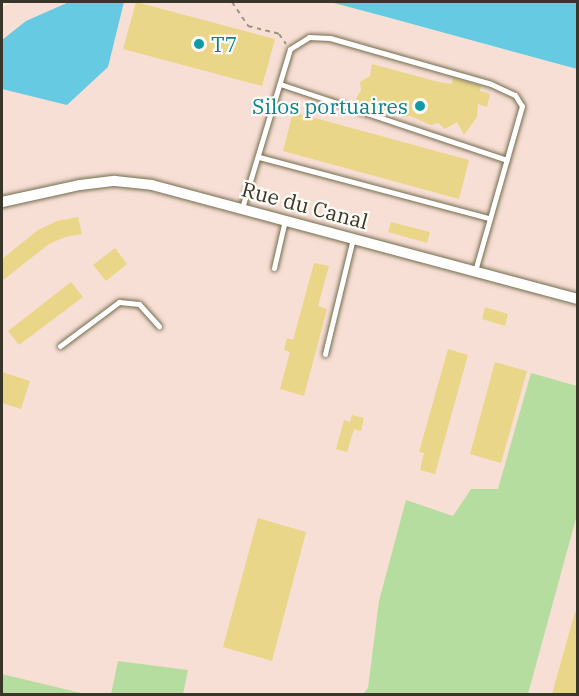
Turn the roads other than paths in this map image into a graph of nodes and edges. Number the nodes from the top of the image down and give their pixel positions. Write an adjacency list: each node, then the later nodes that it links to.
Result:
1 (280, 84): 2 (lane); 3 (lane); 3 (lane)
2 (259, 157): 6 (lane); 8 (lane)
3 (507, 160): 8 (lane)
4 (19, 201): 5 (street, Rue du Canal); 6 (street, Rue du Canal); 7 (street, Rue du Canal)
5 (2, 202)
6 (243, 208): 9 (street, Rue du Canal)
7 (2, 212)
8 (489, 218): 12 (lane)
9 (285, 220): 10 (street, Rue du Canal); 11 (lane)
10 (353, 238): 12 (street, Rue du Canal); 16 (lane)
11 (274, 268)
12 (475, 271): 13 (street, Rue du Canal)
13 (578, 299)
14 (159, 326): 15 (lane)
15 (60, 346)
16 (325, 354)

